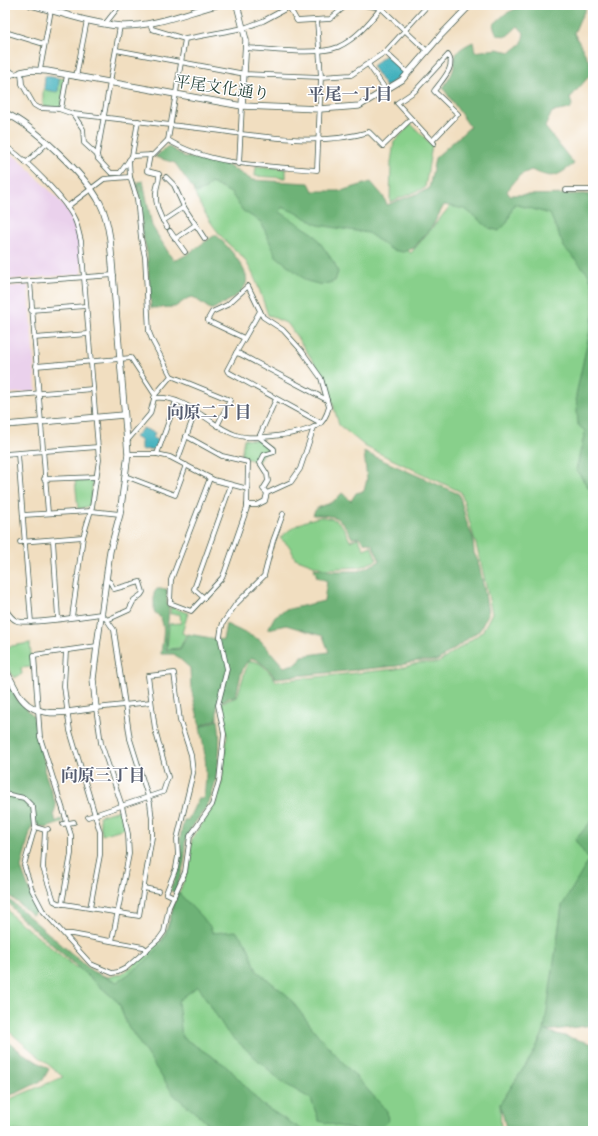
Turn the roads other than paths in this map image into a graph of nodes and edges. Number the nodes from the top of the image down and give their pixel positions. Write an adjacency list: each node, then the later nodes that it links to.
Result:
1 (32, 5): 10 (street)
2 (120, 5): 16 (street)
3 (216, 5): 15 (street)
4 (238, 5): 18 (street)
5 (347, 5): 14 (street)
6 (364, 5): 11 (street)
7 (428, 5): 19 (street)
8 (288, 6): 14 (street); 18 (street)
9 (467, 6): 25 (street, 平尾文化通り)
10 (44, 7): 12 (street)
11 (381, 7): 19 (street); 26 (street)
12 (51, 10): 13 (street); 22 (street)
13 (87, 20): 16 (street); 37 (street)
14 (317, 20): 26 (street)
15 (150, 23): 17 (street); 21 (street)
16 (106, 24): 17 (street)
17 (120, 26): 24 (street)
18 (244, 28): 21 (street); 23 (street)
19 (405, 30): 25 (street); 27 (street)
20 (5, 32): 22 (street)
21 (184, 39): 28 (street)
22 (44, 44): 31 (street)
23 (246, 48): 26 (street); 34 (street)
24 (116, 50): 28 (street); 39 (street)
25 (427, 51): 33 (street, 平尾文化通り)
26 (319, 52): 38 (street)
27 (385, 52): 29 (street); 33 (street)
28 (181, 63): 34 (street); 41 (street)
29 (368, 64): 38 (street); 40 (street)
30 (5, 68): 32 (street)
31 (40, 70): 32 (street, 平尾文化通り); 35 (street, 平尾文化通り)
32 (18, 73): 36 (street, 平尾文化通り); 43 (street)
33 (408, 73): 40 (street, 平尾文化通り)
34 (245, 74): 38 (street); 42 (street)
35 (67, 75): 37 (street, 平尾文化通り); 43 (street)
36 (5, 77)
37 (76, 77): 39 (street, 平尾文化通り)
38 (322, 77): 44 (street)
39 (111, 83): 41 (street, 平尾文化通り); 47 (street)
40 (386, 90): 44 (street, 平尾文化通り)
41 (176, 94): 42 (street, 平尾文化通り); 50 (street)
42 (242, 106): 44 (street, 平尾文化通り); 51 (street)
43 (61, 109): 46 (street)
44 (320, 109): 52 (street)
45 (5, 113): 54 (street)
46 (73, 114): 47 (street); 56 (street)
47 (104, 117): 49 (street); 56 (street)
48 (411, 120): 48 (street); 52 (street)
49 (138, 121): 50 (street); 58 (street)
50 (171, 125): 51 (street); 53 (street)
51 (241, 134): 52 (street); 61 (street)
52 (319, 139): 61 (street)
53 (168, 140): 57 (street); 61 (street)
54 (47, 143): 60 (street); 64 (street)
55 (5, 146): 60 (street)
56 (98, 155): 59 (street)
57 (150, 155): 58 (street); 69 (street)
58 (132, 156): 59 (street)
59 (129, 160): 62 (street)
60 (26, 163): 67 (street)
61 (239, 164)
62 (130, 177): 64 (street); 88 (street)
63 (166, 177): 68 (street)
64 (90, 188): 67 (street); 74 (street)
65 (566, 190): 66 (street)
66 (593, 190)
67 (67, 207): 75 (street)
68 (184, 207): 69 (street); 70 (street)
69 (163, 221): 71 (street)
70 (195, 225): 71 (street); 72 (street)
71 (175, 239): 73 (street)
72 (205, 239)
73 (185, 252)
74 (114, 275): 75 (street); 85 (street)
75 (84, 278): 76 (street); 78 (street)
76 (30, 281): 77 (street); 79 (street)
77 (5, 283)
78 (86, 306): 79 (street); 81 (street)
79 (31, 310): 82 (street)
80 (260, 311): 83 (street); 83 (street); 94 (street)
81 (88, 334): 82 (street); 86 (street)
82 (34, 338): 87 (street)
83 (244, 338): 84 (street)
84 (236, 353): 93 (street); 94 (street)
85 (120, 359): 86 (street); 92 (street); 97 (street)
86 (91, 362): 87 (street); 89 (street)
87 (36, 366): 90 (street)
88 (171, 376): 92 (street); 102 (street)
89 (93, 389): 90 (street); 98 (street)
90 (38, 393): 91 (street); 99 (street)
91 (5, 396)
92 (154, 397): 95 (street); 106 (street)
93 (276, 399): 100 (street); 105 (street)
94 (327, 400): 100 (street)
95 (176, 401): 96 (street); 112 (street)
96 (196, 410): 102 (street); 104 (street)
97 (124, 415): 98 (street); 106 (street)
98 (96, 418): 99 (street); 107 (street)
99 (40, 422): 101 (street); 108 (street)
100 (321, 423): 103 (street)
101 (5, 425)
102 (217, 426): 105 (street)
103 (314, 427): 105 (street); 121 (street)
104 (186, 436): 113 (street); 120 (street)
105 (259, 437): 121 (street)
106 (127, 441): 111 (street)
107 (98, 447): 108 (street); 116 (street)
108 (42, 452): 110 (street); 118 (street)
109 (5, 454): 110 (street)
110 (18, 454): 127 (street)
111 (128, 454): 112 (street); 115 (street)
112 (157, 454): 113 (street)
113 (178, 459): 114 (street)
114 (186, 465): 115 (street); 117 (street)
115 (125, 476): 125 (street)
116 (96, 477): 118 (street); 123 (street)
117 (210, 478): 119 (street); 132 (street)
118 (44, 479): 124 (street)
119 (232, 485): 120 (street); 132 (street)
120 (248, 489): 122 (street)
121 (268, 493): 122 (street)
122 (247, 505): 132 (street)
123 (91, 511): 124 (street); 125 (street); 128 (street)
124 (48, 513): 127 (street)
125 (120, 514): 131 (street)
126 (283, 514): 157 (street)
127 (23, 515): 130 (street)
128 (83, 537): 129 (street); 135 (street)
129 (53, 540): 130 (street); 136 (street)
130 (22, 542): 138 (street)
131 (106, 580): 134 (street); 137 (street)
132 (204, 598)
133 (5, 608): 138 (street)
134 (101, 614): 135 (street); 137 (street); 139 (street)
135 (72, 617): 136 (street)
136 (58, 618): 138 (street)
137 (107, 620): 143 (street)
138 (31, 622)
139 (96, 646): 140 (street); 144 (street)
140 (66, 651): 145 (street); 146 (street)
141 (5, 669): 145 (street)
142 (151, 702): 143 (street); 148 (street); 157 (street)
143 (125, 705): 144 (street); 148 (street)
144 (96, 708): 146 (street); 149 (street)
145 (38, 710): 146 (street); 153 (street)
146 (68, 712): 150 (street)
147 (5, 794): 154 (street)
148 (148, 798): 149 (street); 155 (street)
149 (122, 806): 150 (street); 160 (street)
150 (95, 815): 151 (street); 159 (street)
151 (88, 817)
152 (74, 822): 153 (street)
153 (66, 824): 158 (street)
154 (35, 827): 158 (street); 161 (street)
155 (144, 888): 156 (street); 160 (street)
156 (158, 891)
157 (174, 897): 163 (street)
158 (62, 904): 159 (street)
159 (90, 908): 160 (street)
160 (118, 914): 162 (street)
161 (64, 934): 162 (street); 163 (street)
162 (112, 941): 163 (street)
163 (147, 950)

